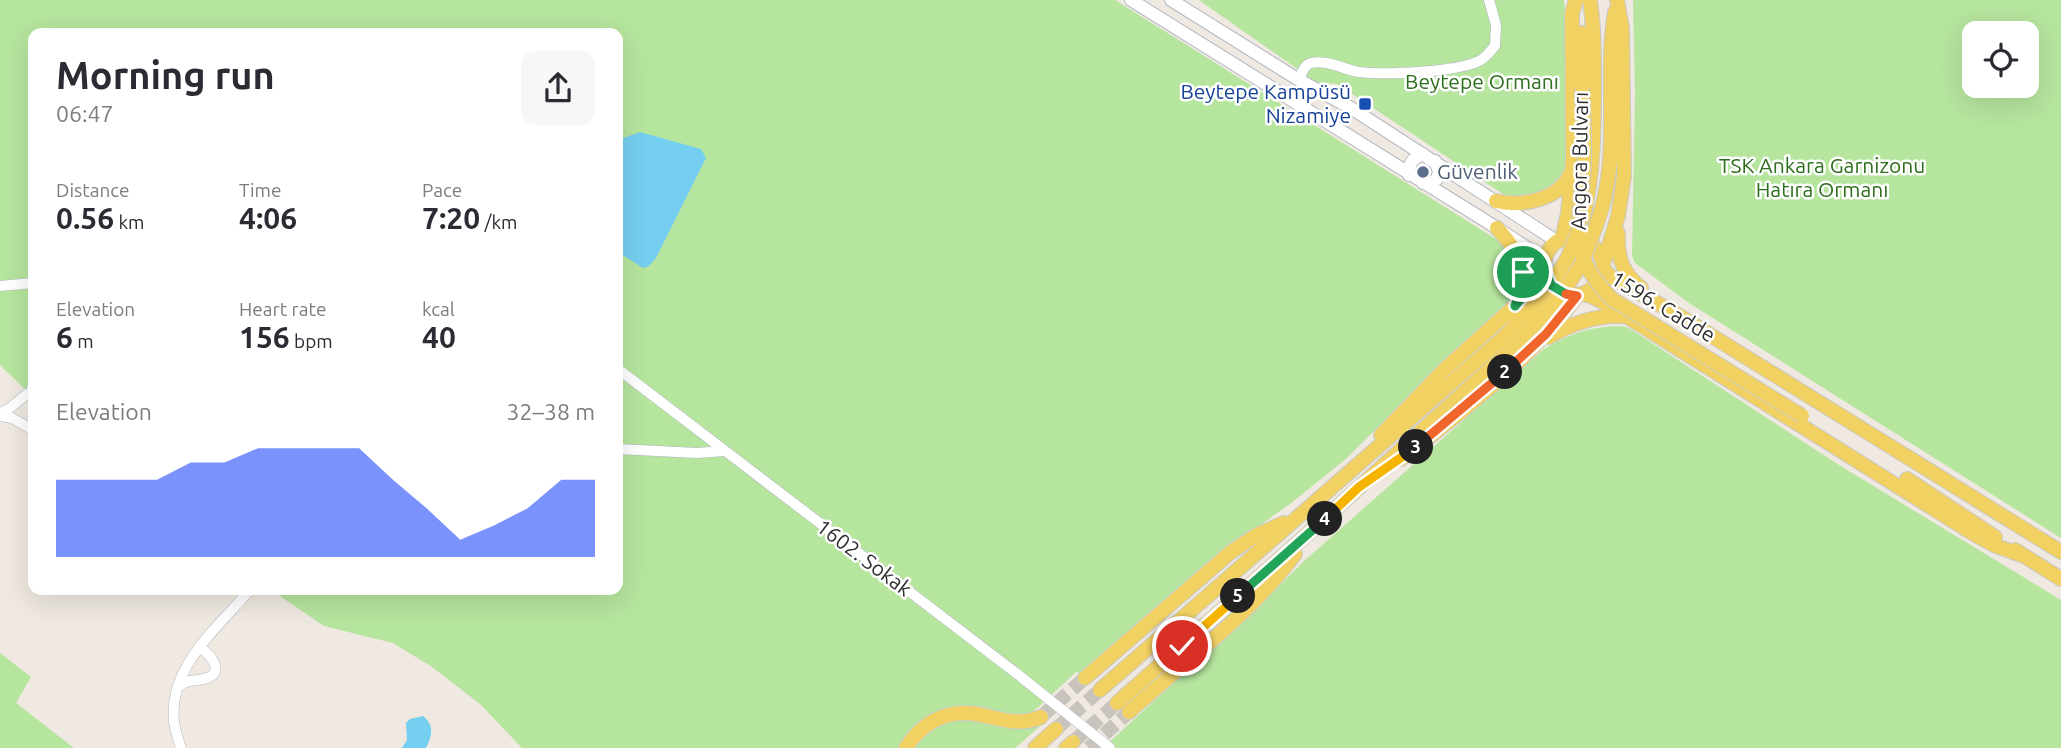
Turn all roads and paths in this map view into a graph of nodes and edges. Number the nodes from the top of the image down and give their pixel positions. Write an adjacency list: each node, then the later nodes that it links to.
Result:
1 (1131, 0): 12 (main road, 1596. Cadde)
2 (1171, 0): 8 (main road, 1596. Cadde)
3 (1489, 0): 8 (street)
4 (1576, 0): 11 (main road, Angora Bulvarı)
5 (1583, 0): 21 (main road, Angora Bulvarı, bridge)
6 (1590, 0): 17 (main road, Angora Bulvarı)
7 (1617, 0): 16 (main road, Angora Bulvarı); 17 (main road, Angora Bulvarı)
8 (1299, 80): 9 (main road, 1596. Cadde)
9 (1423, 154): 10 (main road, 1596. Cadde); 12 (main road)
10 (1435, 161): 13 (main road); 14 (main road, 1596. Cadde)
11 (1572, 172): 14 (main road); 15 (main road, Angora Bulvarı)
12 (1409, 175): 13 (main road, 1596. Cadde)
13 (1423, 183): 18 (main road, 1596. Cadde)
14 (1496, 201): 19 (main road, 1596. Cadde)
15 (1568, 213): 16 (main road); 19 (main road, Angora Bulvarı)
16 (1617, 221): 21 (main road, Angora Bulvarı); 27 (main road)
17 (1589, 224): 25 (main road, bridge)
18 (1497, 228): 20 (main road, 1596. Cadde); 26 (main road)
19 (1560, 241): 20 (main road); 21 (main road, 1596. Cadde)
20 (1545, 266): 24 (main road, 1596. Cadde); 26 (main road)
21 (1599, 271): 24 (main road); 27 (main road, 1596. Cadde); 45 (main road, 1596. Cadde, bridge)
22 (28, 283): 23 (street)
23 (0, 286)
24 (1580, 295): 28 (main road, 1596. Cadde); 30 (main road)
25 (1551, 297): 40 (main road); 41 (main road)
26 (1515, 306): 40 (main road)
27 (1673, 312): 29 (main road, 1596. Cadde)
28 (1626, 316): 30 (main road); 31 (main road, 1596. Cadde)
29 (1697, 327): 31 (main road); 44 (main road, 1596. Cadde)
30 (1530, 349): 41 (main road)
31 (1682, 352): 45 (main road, 1596. Cadde)
32 (623, 373): 34 (street, 1602. Sokak)
33 (623, 380): 34 (street)
34 (633, 381): 39 (street, 1602. Sokak)
35 (28, 392): 36 (street)
36 (0, 414): 37 (street)
37 (28, 427)
38 (623, 449): 39 (street)
39 (724, 451): 61 (street, 1602. Sokak)
40 (1342, 479): 42 (main road)
41 (1359, 487): 43 (main road)
42 (1298, 517): 50 (main road); 53 (main road)
43 (1311, 531): 54 (main road); 55 (main road)
44 (2061, 552)
45 (2021, 555): 46 (main road, 1596. Cadde)
46 (2061, 579)
47 (246, 595): 48 (street)
48 (200, 647): 49 (street); 51 (street)
49 (189, 662): 51 (street); 52 (street)
50 (1084, 678)
51 (202, 679): 52 (street)
52 (178, 687): 58 (street)
53 (1100, 690)
54 (1117, 703)
55 (1129, 712)
56 (1041, 717): 59 (main road)
57 (1056, 729): 60 (main road)
58 (181, 748)
59 (906, 748)
60 (1035, 748)
61 (1110, 748)

